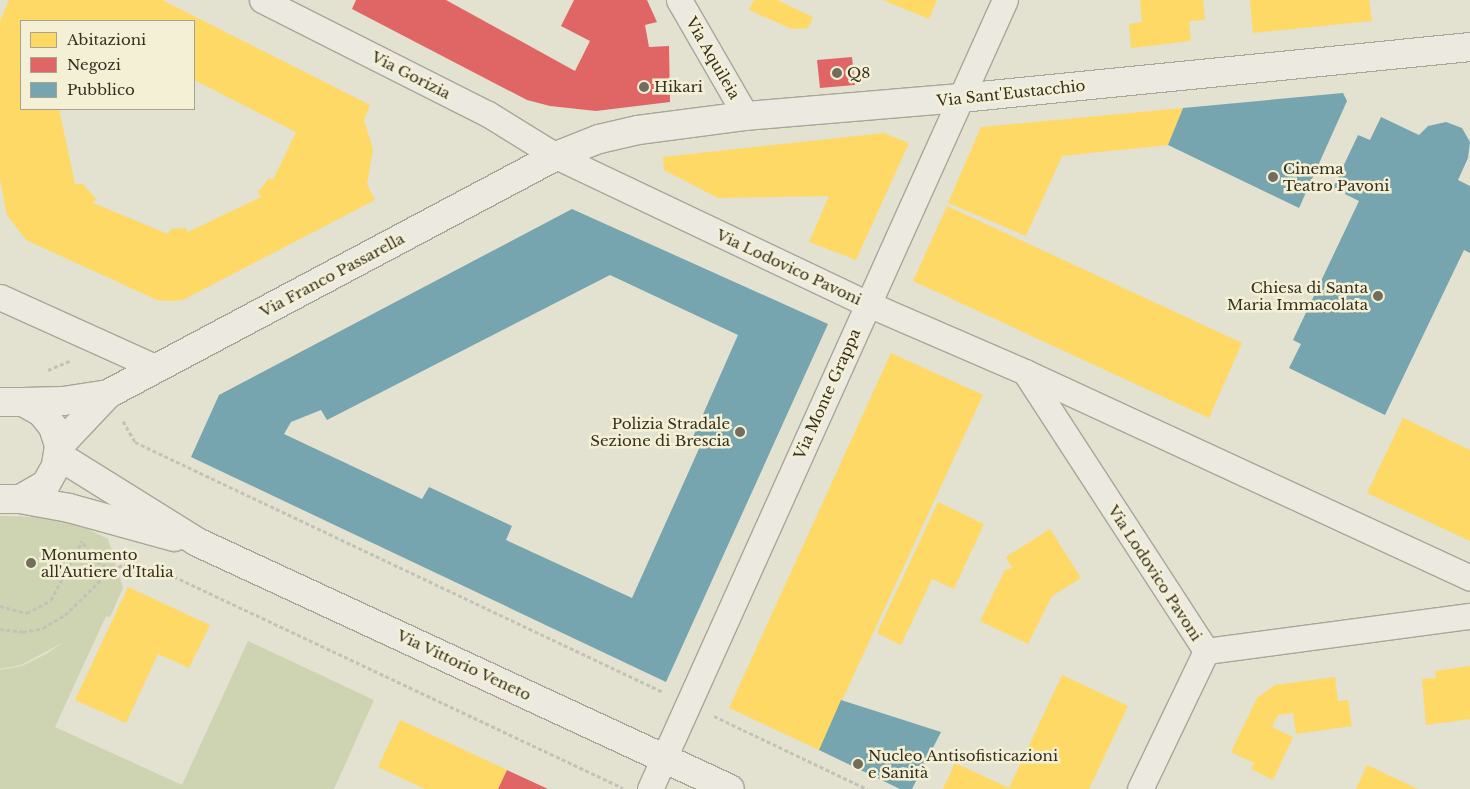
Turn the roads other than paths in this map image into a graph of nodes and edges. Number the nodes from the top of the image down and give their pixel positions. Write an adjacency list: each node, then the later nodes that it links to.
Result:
1 (262, 0): 7 (street, Via Gorizia)
2 (679, 0): 6 (street, Via Aquileia)
3 (1005, 0): 5 (street, Via Monte Grappa)
4 (1470, 47): 5 (street, Via Sant'Eustacchio)
5 (961, 98): 6 (street, Via Sant'Eustacchio); 9 (street, Via Monte Grappa)
6 (746, 116): 7 (street, Via Sant'Eustacchio)
7 (556, 156): 9 (street, Via Lodovico Pavoni); 10 (street, Via Franco Passarella)
8 (0, 297): 10 (street)
9 (868, 304): 11 (street, Via Lodovico Pavoni); 20 (street, Via Monte Grappa)
10 (157, 368): 12 (street, Via Franco Passarella)
11 (1025, 372): 17 (street, Via Lodovico Pavoni); 19 (street, Via Lodovico Pavoni)
12 (108, 394): 13 (street, Via Franco Passarella); 14 (street, Via Franco Passarella)
13 (11, 402): 14 (street)
14 (59, 451): 15 (street, Via Franco Passarella); 16 (street, Via Vittorio Veneto)
15 (10, 499): 16 (street, Via Vittorio Veneto)
16 (197, 542): 20 (street, Via Vittorio Veneto)
17 (1470, 578)
18 (1470, 616): 19 (street, Via Lodovico Pavoni)
19 (1206, 651): 23 (street)
20 (664, 758): 21 (street, Via Monte Grappa); 22 (street, Via Vittorio Veneto)
21 (650, 789)
22 (730, 789)
23 (1140, 789)

